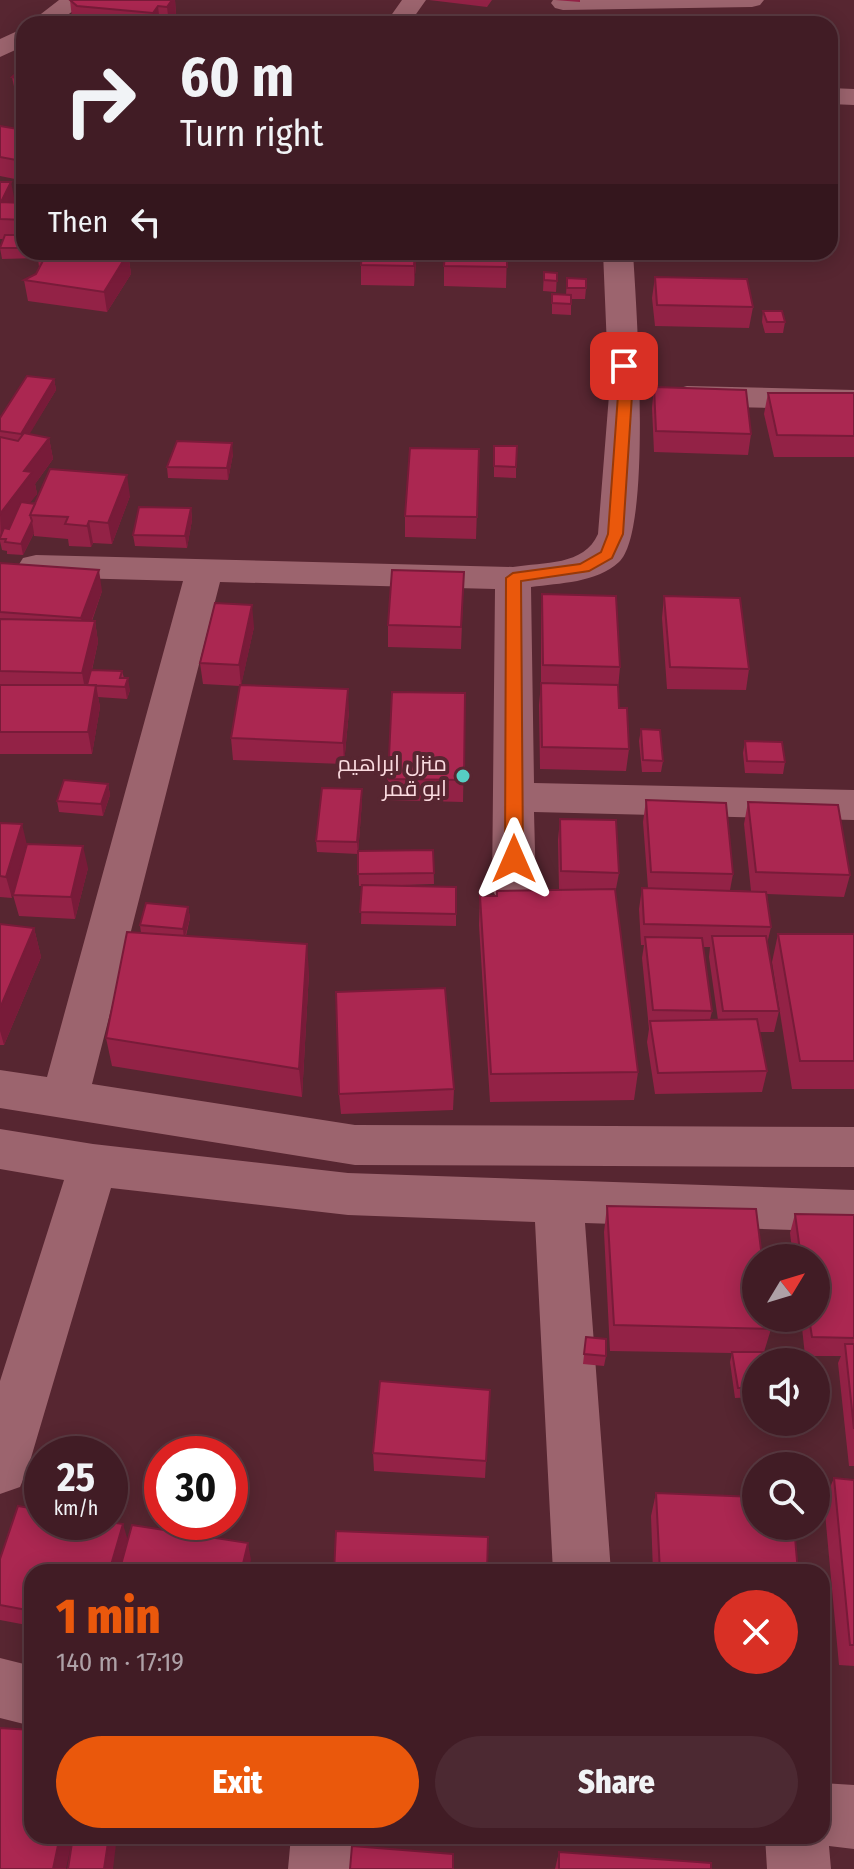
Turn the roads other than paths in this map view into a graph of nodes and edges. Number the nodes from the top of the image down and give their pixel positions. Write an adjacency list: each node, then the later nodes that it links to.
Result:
1 (75, 0): 4 (street)
2 (752, 0): 3 (street)
3 (563, 3)
4 (52, 16)
5 (618, 260): 6 (street)
6 (625, 395): 7 (street); 10 (street)
7 (854, 400)
8 (36, 566): 9 (street)
9 (204, 572): 10 (street); 15 (street)
10 (513, 578): 11 (street)
11 (514, 797): 12 (street); 13 (street)
12 (854, 805)
13 (514, 890)
14 (0, 1089): 15 (street)
15 (64, 1100): 16 (street)
16 (854, 1147)
17 (0, 1149): 18 (street)
18 (93, 1165): 19 (street); 21 (street)
19 (559, 1201): 20 (street); 22 (street)
20 (854, 1211)
21 (0, 1468)
22 (582, 1564)
23 (0, 1688): 24 (street)
24 (24, 1694)
25 (830, 1815): 26 (street)
26 (854, 1817)
27 (322, 1844): 29 (street)
28 (797, 1844): 30 (street)
29 (320, 1869)
30 (799, 1869)

